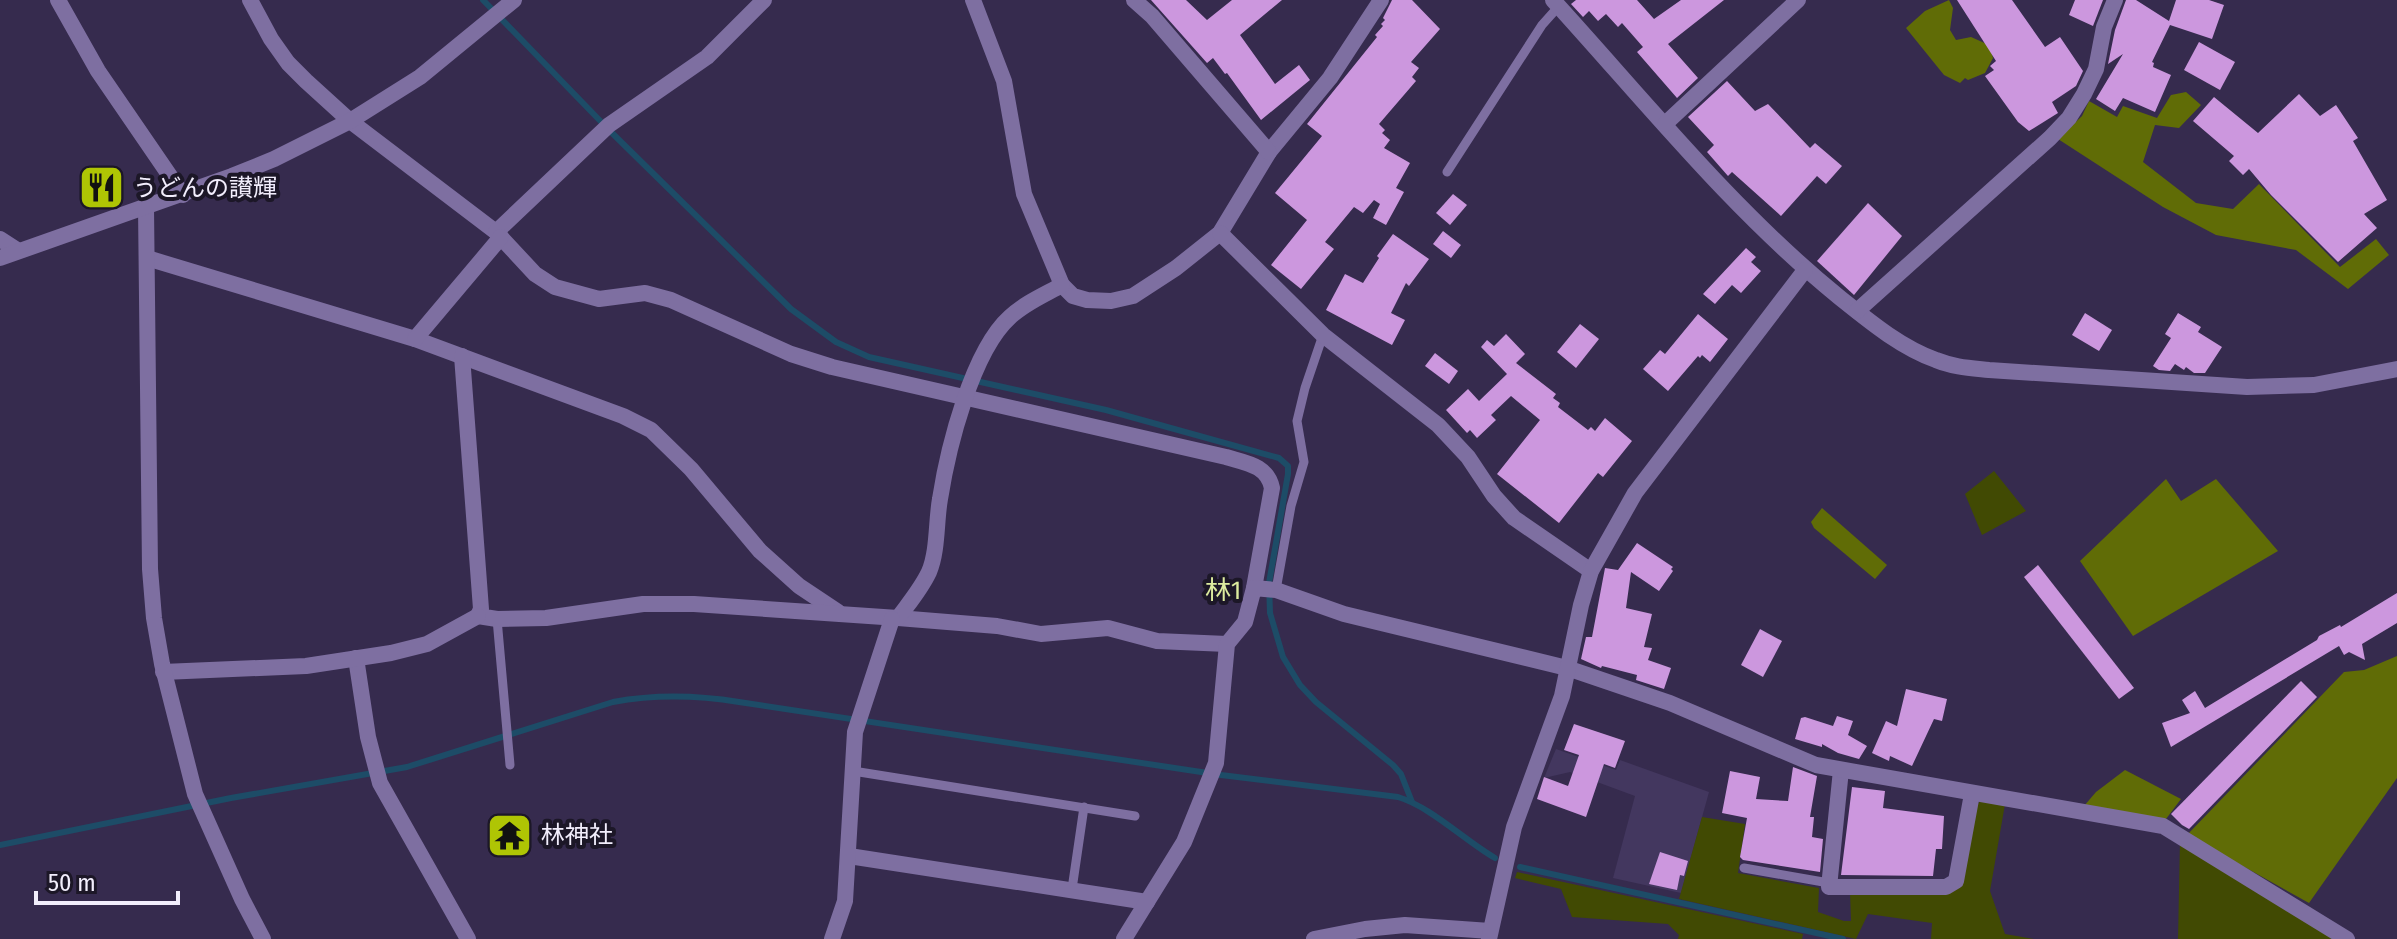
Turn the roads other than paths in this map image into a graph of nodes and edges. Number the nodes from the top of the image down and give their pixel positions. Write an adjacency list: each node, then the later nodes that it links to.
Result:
1 (58, 0): 15 (street)
2 (250, 0): 11 (street)
3 (764, 0): 18 (street)
4 (973, 0): 24 (street)
5 (1134, 0): 13 (street)
6 (1381, 0): 13 (street)
7 (1798, 0): 12 (street)
8 (2115, 0): 25 (street)
9 (511, 3): 11 (street)
10 (1556, 3): 12 (street); 14 (lane)
11 (350, 121): 15 (street); 18 (street)
12 (1665, 124): 23 (street)
13 (1269, 152): 17 (street)
14 (1447, 172)
15 (183, 195): 16 (street)
16 (146, 207): 20 (street); 22 (street)
17 (1220, 233): 24 (street); 26 (street)
18 (498, 234): 27 (street); 30 (street)
19 (0, 239): 20 (street)
20 (17, 250): 21 (street)
21 (0, 258)
22 (147, 258): 27 (street); 41 (street)
23 (1805, 270): 25 (street); 31 (street)
24 (1062, 285): 30 (street)
25 (1857, 311): 29 (street)
26 (1323, 335): 31 (street); 33 (lane)
27 (415, 339): 28 (street)
28 (462, 356): 34 (street); 35 (street)
29 (2397, 369)
30 (967, 398): 32 (street); 36 (street)
31 (1591, 571): 40 (street)
32 (1254, 588): 33 (street); 38 (street)
33 (1276, 590): 40 (street)
34 (839, 613): 36 (street); 37 (street)
35 (478, 616): 37 (street); 39 (street)
36 (895, 618): 38 (street); 44 (street)
37 (497, 619): 42 (lane)
38 (1227, 644): 52 (street)
39 (356, 658): 41 (street); 55 (street)
40 (1567, 668): 43 (street); 53 (street)
41 (163, 672): 54 (street)
42 (510, 765)
43 (1841, 770): 45 (street); 50 (street)
44 (853, 771): 46 (lane); 48 (street)
45 (1972, 794): 50 (street); 59 (street)
46 (1084, 807): 47 (lane); 51 (lane)
47 (1135, 816)
48 (849, 856): 51 (street); 56 (street)
49 (1744, 868): 50 (lane)
50 (1829, 883)
51 (1072, 889): 52 (street)
52 (1147, 902): 57 (street)
53 (1490, 935): 58 (street)
54 (263, 939)
55 (468, 939)
56 (832, 939)
57 (1124, 939)
58 (1314, 939)
59 (2347, 939)

